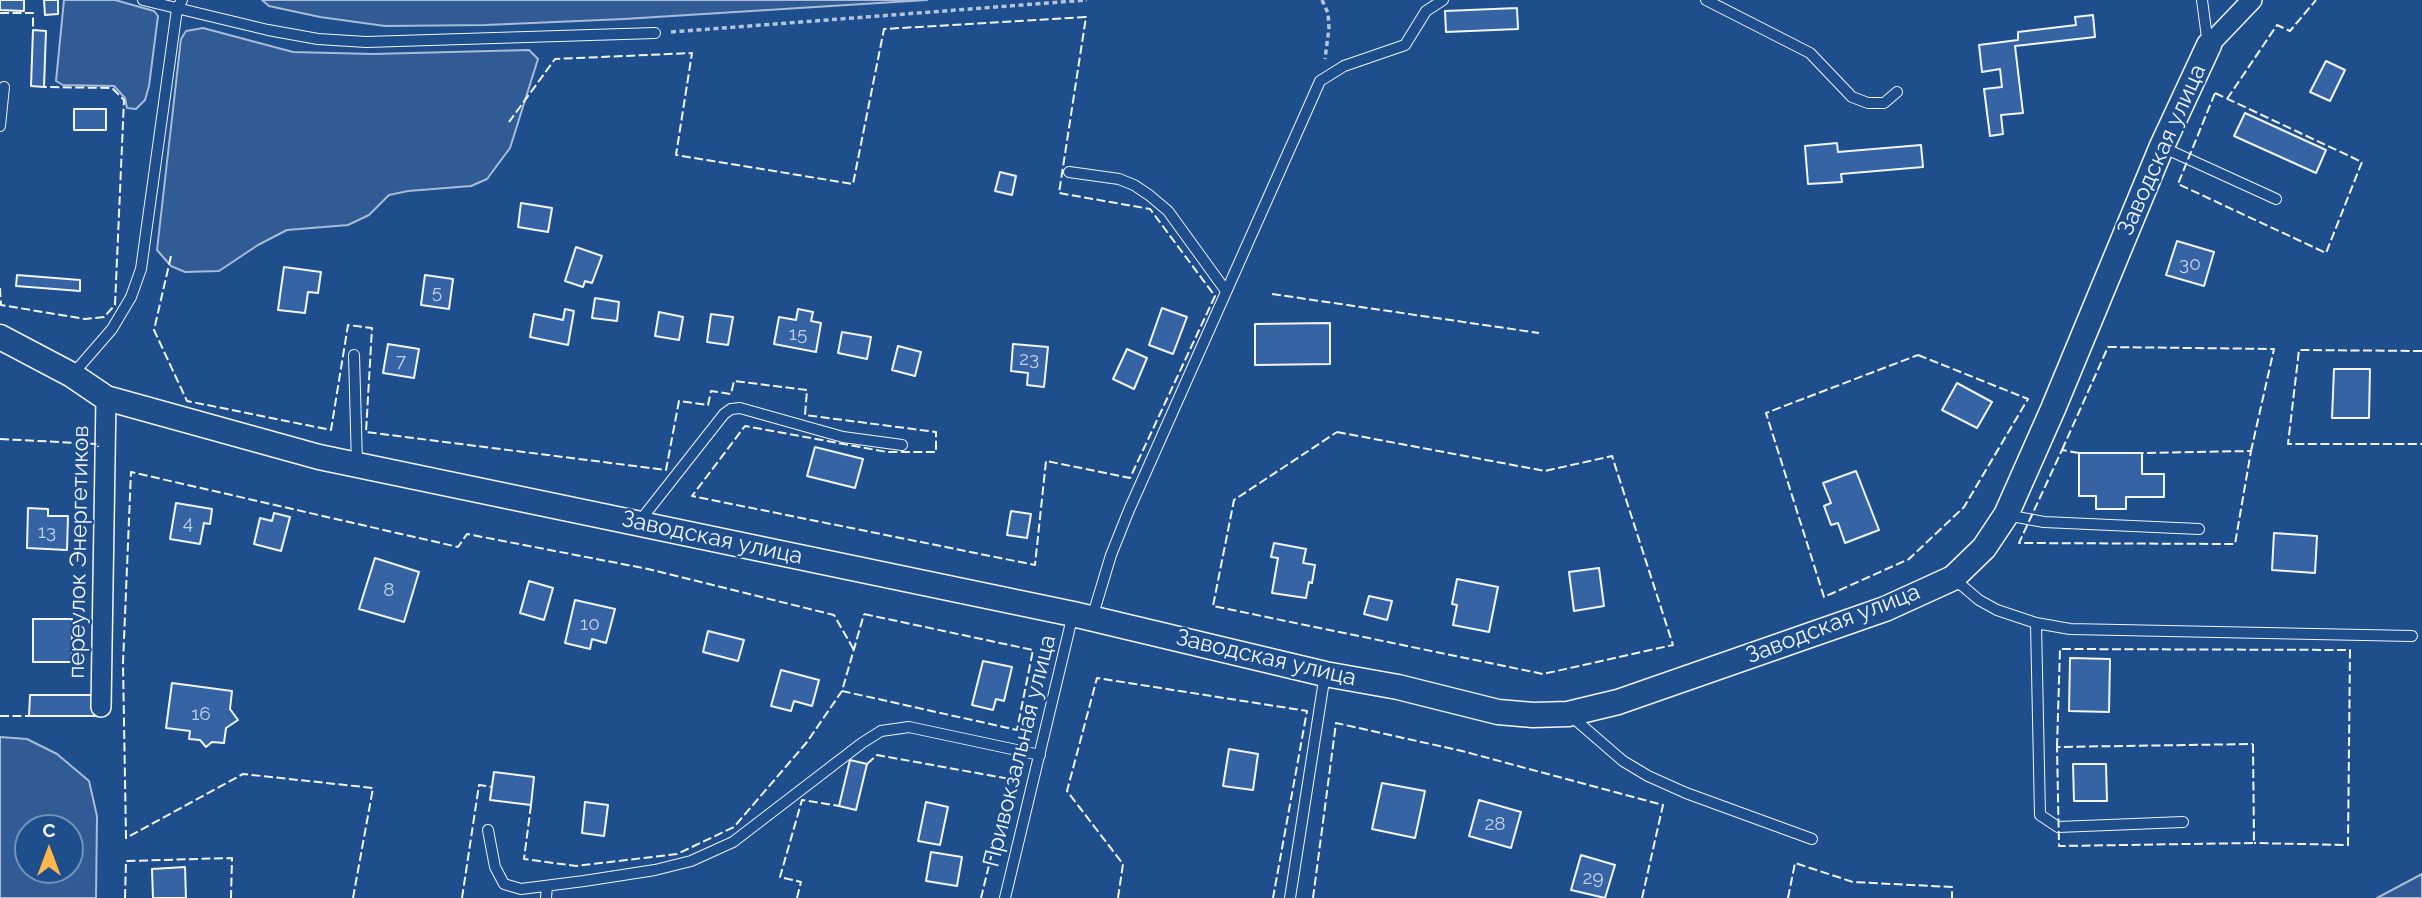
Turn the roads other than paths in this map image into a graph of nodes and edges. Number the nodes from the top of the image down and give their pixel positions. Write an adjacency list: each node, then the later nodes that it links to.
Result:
1 (143, 0): 6 (lane)
2 (1443, 0): 15 (lane, Привокзальная улица)
3 (1706, 0): 10 (lane)
4 (2202, 0): 8 (lane)
5 (2252, 0): 8 (street)
6 (179, 4): 7 (lane); 18 (lane)
7 (655, 33)
8 (2208, 45): 12 (street, Заводская улица)
9 (4, 87): 11 (lane)
10 (1897, 92)
11 (0, 126)
12 (2162, 146): 14 (lane); 22 (street, Заводская улица)
13 (1069, 173): 15 (lane)
14 (2276, 199)
15 (1226, 291): 26 (lane, Привокзальная улица)
16 (0, 337): 18 (street, Заводская улица)
17 (354, 355): 21 (lane)
18 (72, 375): 19 (street, Заводская улица)
19 (106, 398): 21 (street, Заводская улица); 30 (street, переулок Энергетиков)
20 (902, 445): 23 (lane)
21 (357, 464): 23 (street, Заводская улица)
22 (2006, 514): 24 (lane); 25 (street, Заводская улица)
23 (639, 522): 26 (street, Заводская улица)
24 (2199, 529)
25 (1953, 578): 27 (lane); 31 (street, Заводская улица)
26 (1082, 616): 29 (street, Заводская улица); 32 (lane, Привокзальная улица)
27 (2036, 624): 28 (lane); 33 (lane)
28 (2412, 636)
29 (1325, 674): 31 (street, Заводская улица); 39 (lane)
30 (101, 707)
31 (1568, 713): 35 (lane)
32 (1041, 755): 36 (lane); 38 (lane, Привокзальная улица)
33 (2183, 822)
34 (488, 830): 36 (lane)
35 (1812, 839)
36 (547, 886): 37 (lane)
37 (546, 898)
38 (1004, 898)
39 (1290, 898)

